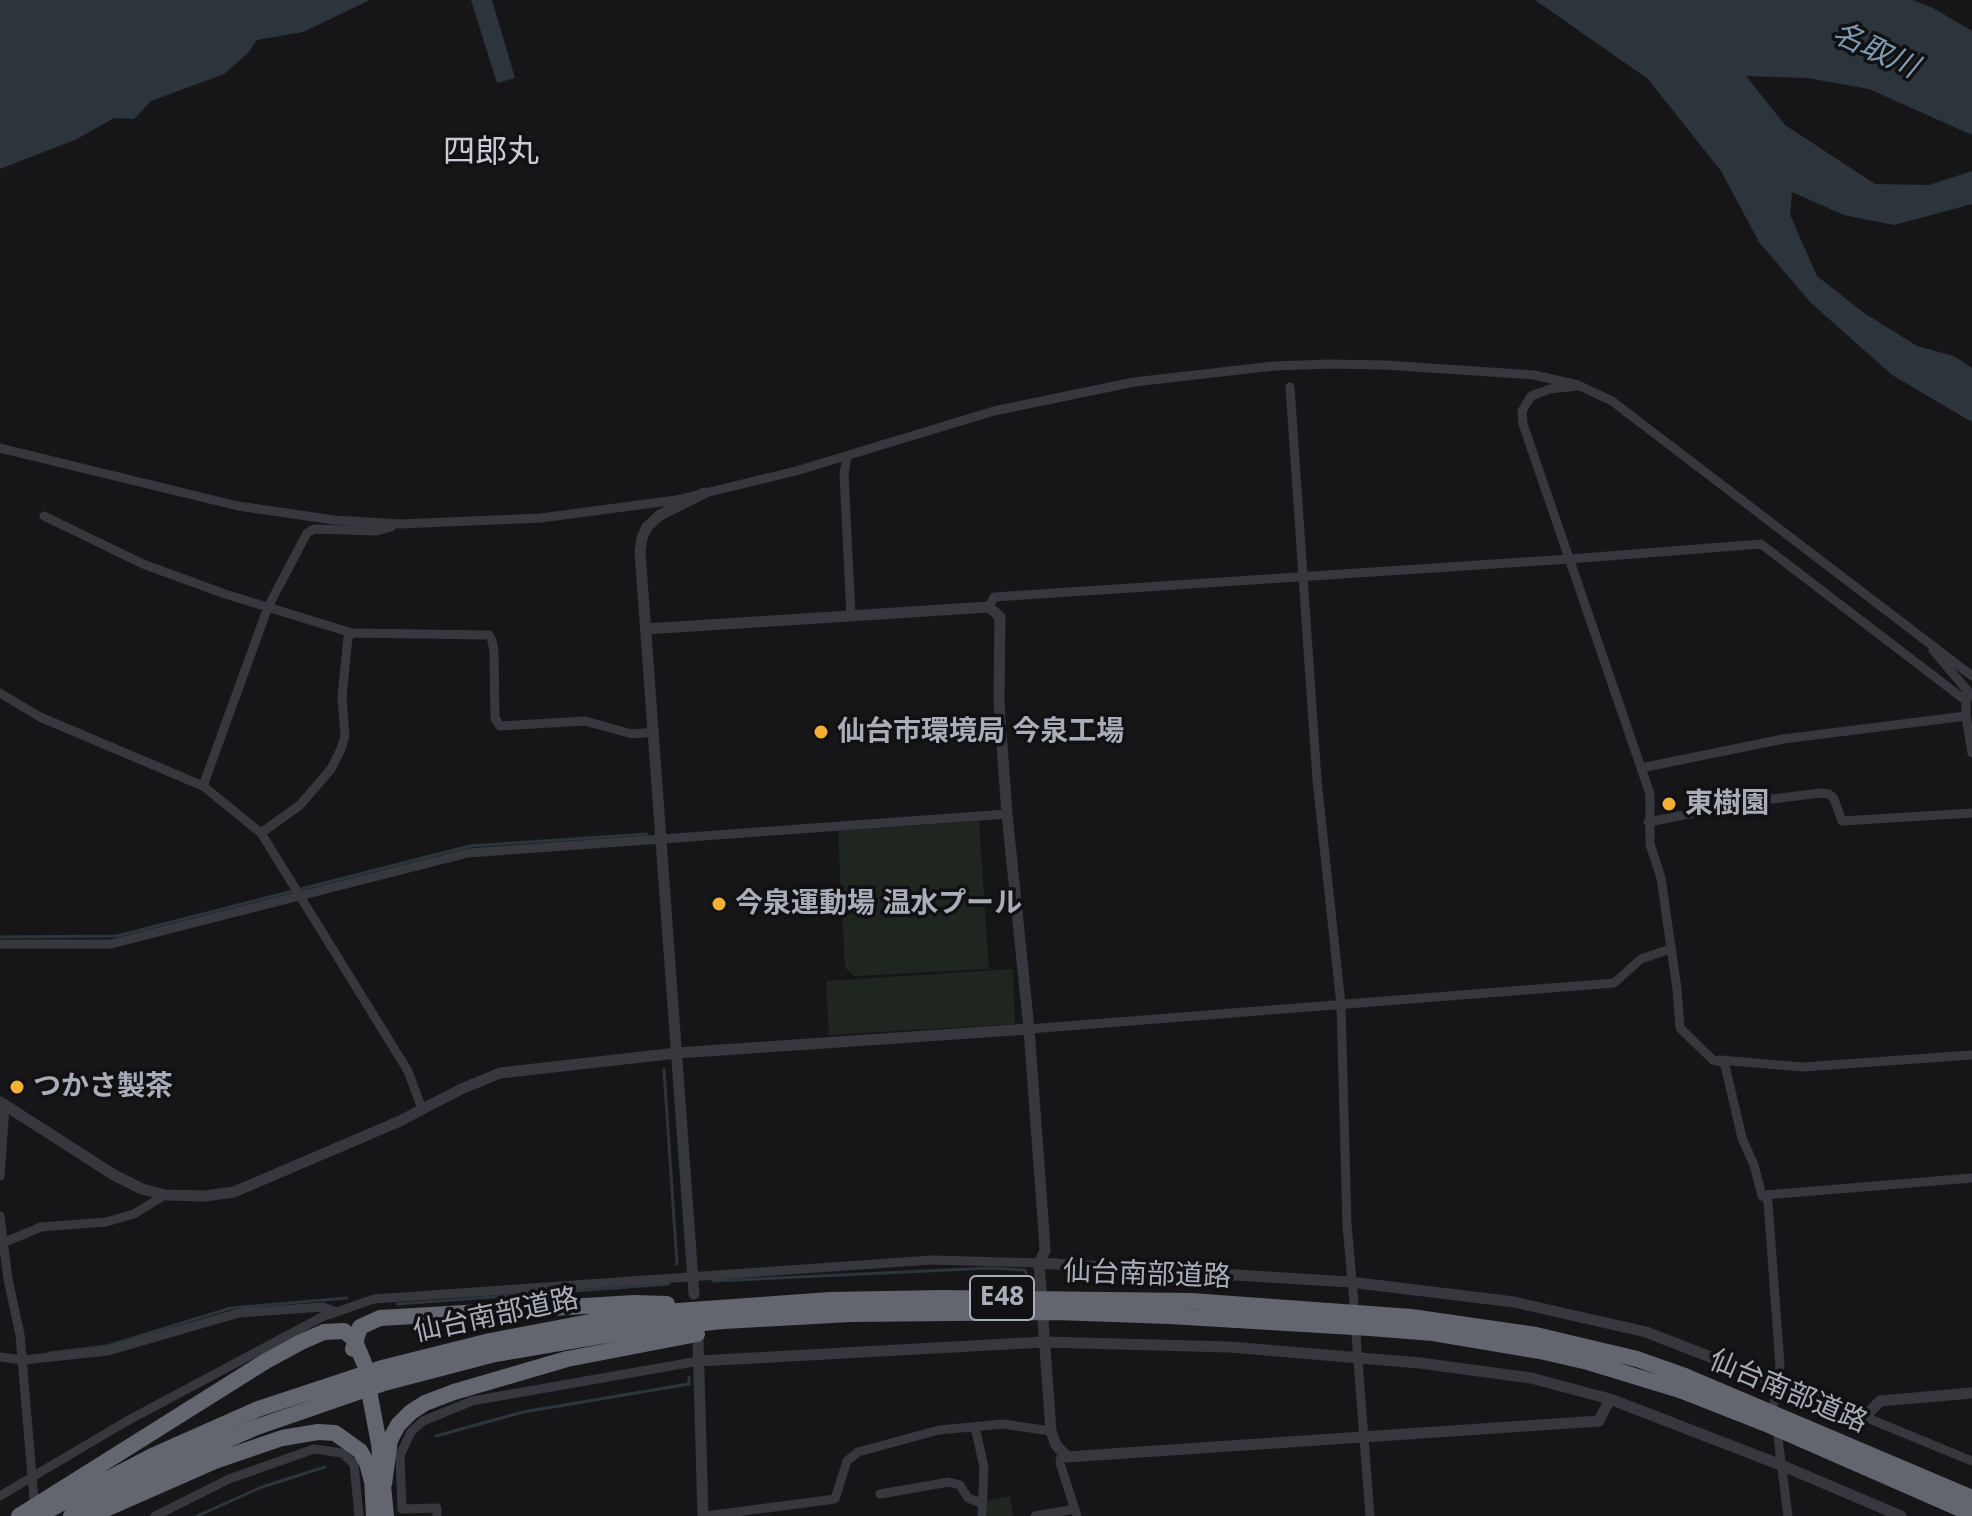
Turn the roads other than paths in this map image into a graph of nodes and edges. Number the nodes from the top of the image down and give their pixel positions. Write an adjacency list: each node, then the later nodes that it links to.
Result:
1 (1578, 385): 4 (street); 8 (street); 15 (street)
2 (1290, 387): 9 (street)
3 (0, 448): 7 (street)
4 (847, 456): 5 (street); 12 (street)
5 (704, 493): 7 (street); 13 (street)
6 (44, 516): 10 (street)
7 (395, 524): 10 (street)
8 (1570, 559): 9 (street); 18 (street); 22 (street)
9 (1303, 575): 11 (street); 32 (street)
10 (268, 607): 14 (street); 23 (street)
11 (989, 607): 12 (street); 25 (street)
12 (851, 616): 13 (street)
13 (646, 629): 20 (street)
14 (352, 633): 20 (street); 27 (street)
15 (1928, 642): 16 (street); 18 (street)
16 (1972, 676)
17 (0, 693): 23 (street)
18 (1968, 696): 19 (street)
19 (1966, 716): 21 (street); 22 (street)
20 (650, 732): 28 (street)
21 (1972, 753)
22 (1641, 768): 26 (street)
23 (203, 786): 27 (street)
24 (1972, 813): 26 (street)
25 (1007, 814): 28 (street); 33 (street)
26 (1648, 822): 31 (street)
27 (261, 833): 29 (street)
28 (662, 840): 29 (street); 34 (street)
29 (298, 891): 30 (street); 38 (street)
30 (0, 944)
31 (1670, 949): 32 (street); 36 (street)
32 (1341, 1005): 33 (street); 47 (street)
33 (1029, 1029): 34 (street); 45 (street)
34 (677, 1053): 38 (street); 46 (street)
35 (1972, 1055): 36 (street)
36 (1713, 1060): 42 (street)
37 (2, 1104): 39 (street); 41 (street)
38 (422, 1109): 41 (street)
39 (0, 1176)
40 (1972, 1178): 42 (street)
41 (165, 1195): 44 (street)
42 (1765, 1195): 64 (street)
43 (0, 1216): 44 (street)
44 (2, 1243): 61 (street)
45 (1039, 1263): 46 (street); 47 (street); 48 (street)
46 (692, 1275): 49 (street); 52 (street)
47 (1350, 1282): 50 (street); 64 (street)
48 (1041, 1289)
49 (694, 1294)
50 (1354, 1303)
51 (725, 1306): 56 (highway); 81 (highway, 仙台南部道路 / E48); 83 (highway, 仙台南部道路 / E48)
52 (336, 1312): 61 (street); 77 (street)
53 (850, 1314): 78 (highway); 85 (highway, 仙台南部道路 / E48); 87 (highway, 仙台南部道路 / E48)
54 (1043, 1321): 58 (street)
55 (1356, 1335): 60 (street)
56 (354, 1339): 63 (highway); 86 (highway)
57 (698, 1340): 62 (street)
58 (1044, 1342): 60 (street); 62 (street); 71 (street)
59 (0, 1357): 61 (street)
60 (1359, 1357): 67 (street); 72 (street)
61 (23, 1360): 77 (street)
62 (699, 1361): 93 (street); 94 (street)
63 (360, 1364)
64 (1775, 1382): 68 (street); 69 (street)
65 (1972, 1393): 69 (street)
66 (366, 1397): 78 (highway)
67 (1610, 1399): 72 (street); 76 (street)
68 (1774, 1403)
69 (1865, 1417): 75 (street)
70 (975, 1427): 71 (street); 82 (street); 94 (street)
71 (1051, 1431): 74 (street)
72 (1364, 1437): 74 (street); 97 (street)
73 (1778, 1438): 76 (street)
74 (1062, 1452): 84 (street)
75 (1972, 1461)
76 (1781, 1465): 98 (street); 99 (street)
77 (32, 1475): 80 (street); 83 (street)
78 (378, 1485): 88 (highway); 91 (highway); 92 (highway)
79 (880, 1494): 82 (street)
80 (0, 1496)
81 (1972, 1498)
82 (981, 1503): 95 (street)
83 (35, 1508)
84 (1076, 1512): 96 (street)
85 (1972, 1514)
86 (19, 1516)
87 (71, 1516)
88 (89, 1516)
89 (155, 1516): 90 (street)
90 (359, 1516)
91 (374, 1516)
92 (386, 1516)
93 (437, 1516)
94 (705, 1516)
95 (982, 1516)
96 (1035, 1516)
97 (1370, 1516)
98 (1788, 1516)
99 (1901, 1516)

